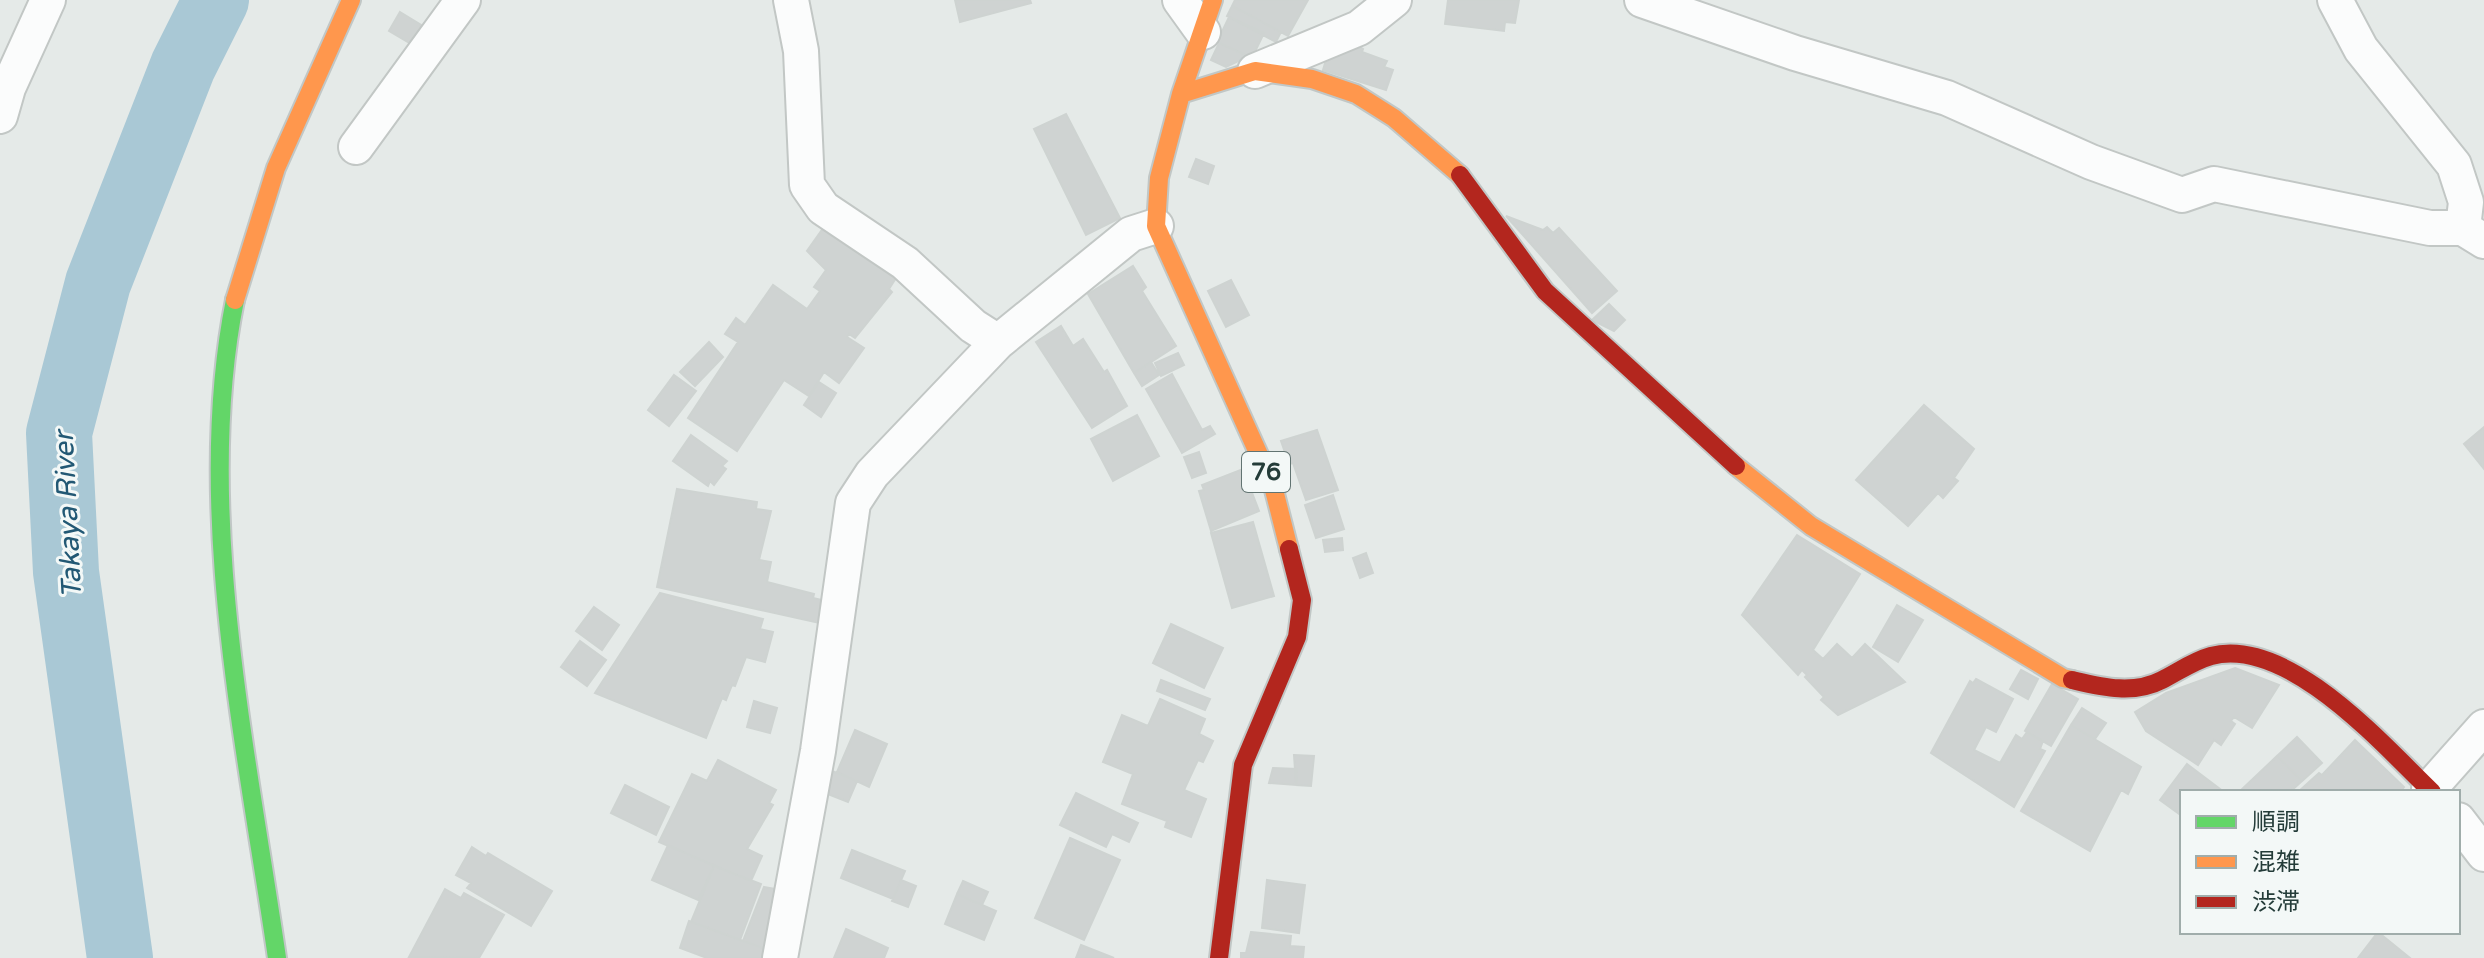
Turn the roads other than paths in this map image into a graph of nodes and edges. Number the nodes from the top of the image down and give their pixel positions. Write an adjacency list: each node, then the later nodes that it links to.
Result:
1 (48, 0): 12 (street)
2 (351, 0): 22 (street)
3 (463, 0): 13 (street)
4 (791, 0): 16 (street)
5 (1180, 0): 9 (street)
6 (1394, 0): 10 (street)
7 (1642, 0): 15 (street)
8 (2335, 0): 15 (street)
9 (1208, 16): 11 (street, 76)
10 (1255, 71): 11 (street); 18 (street)
11 (1181, 94): 14 (street, 76)
12 (0, 116)
13 (356, 147)
14 (1156, 226): 16 (street); 24 (street, 76)
15 (2473, 235)
16 (998, 342): 23 (street)
17 (2484, 727): 19 (street)
18 (2429, 790)
19 (2431, 790)
20 (2460, 823): 21 (street)
21 (2484, 854)
22 (277, 958)
23 (780, 958)
24 (1219, 958)

